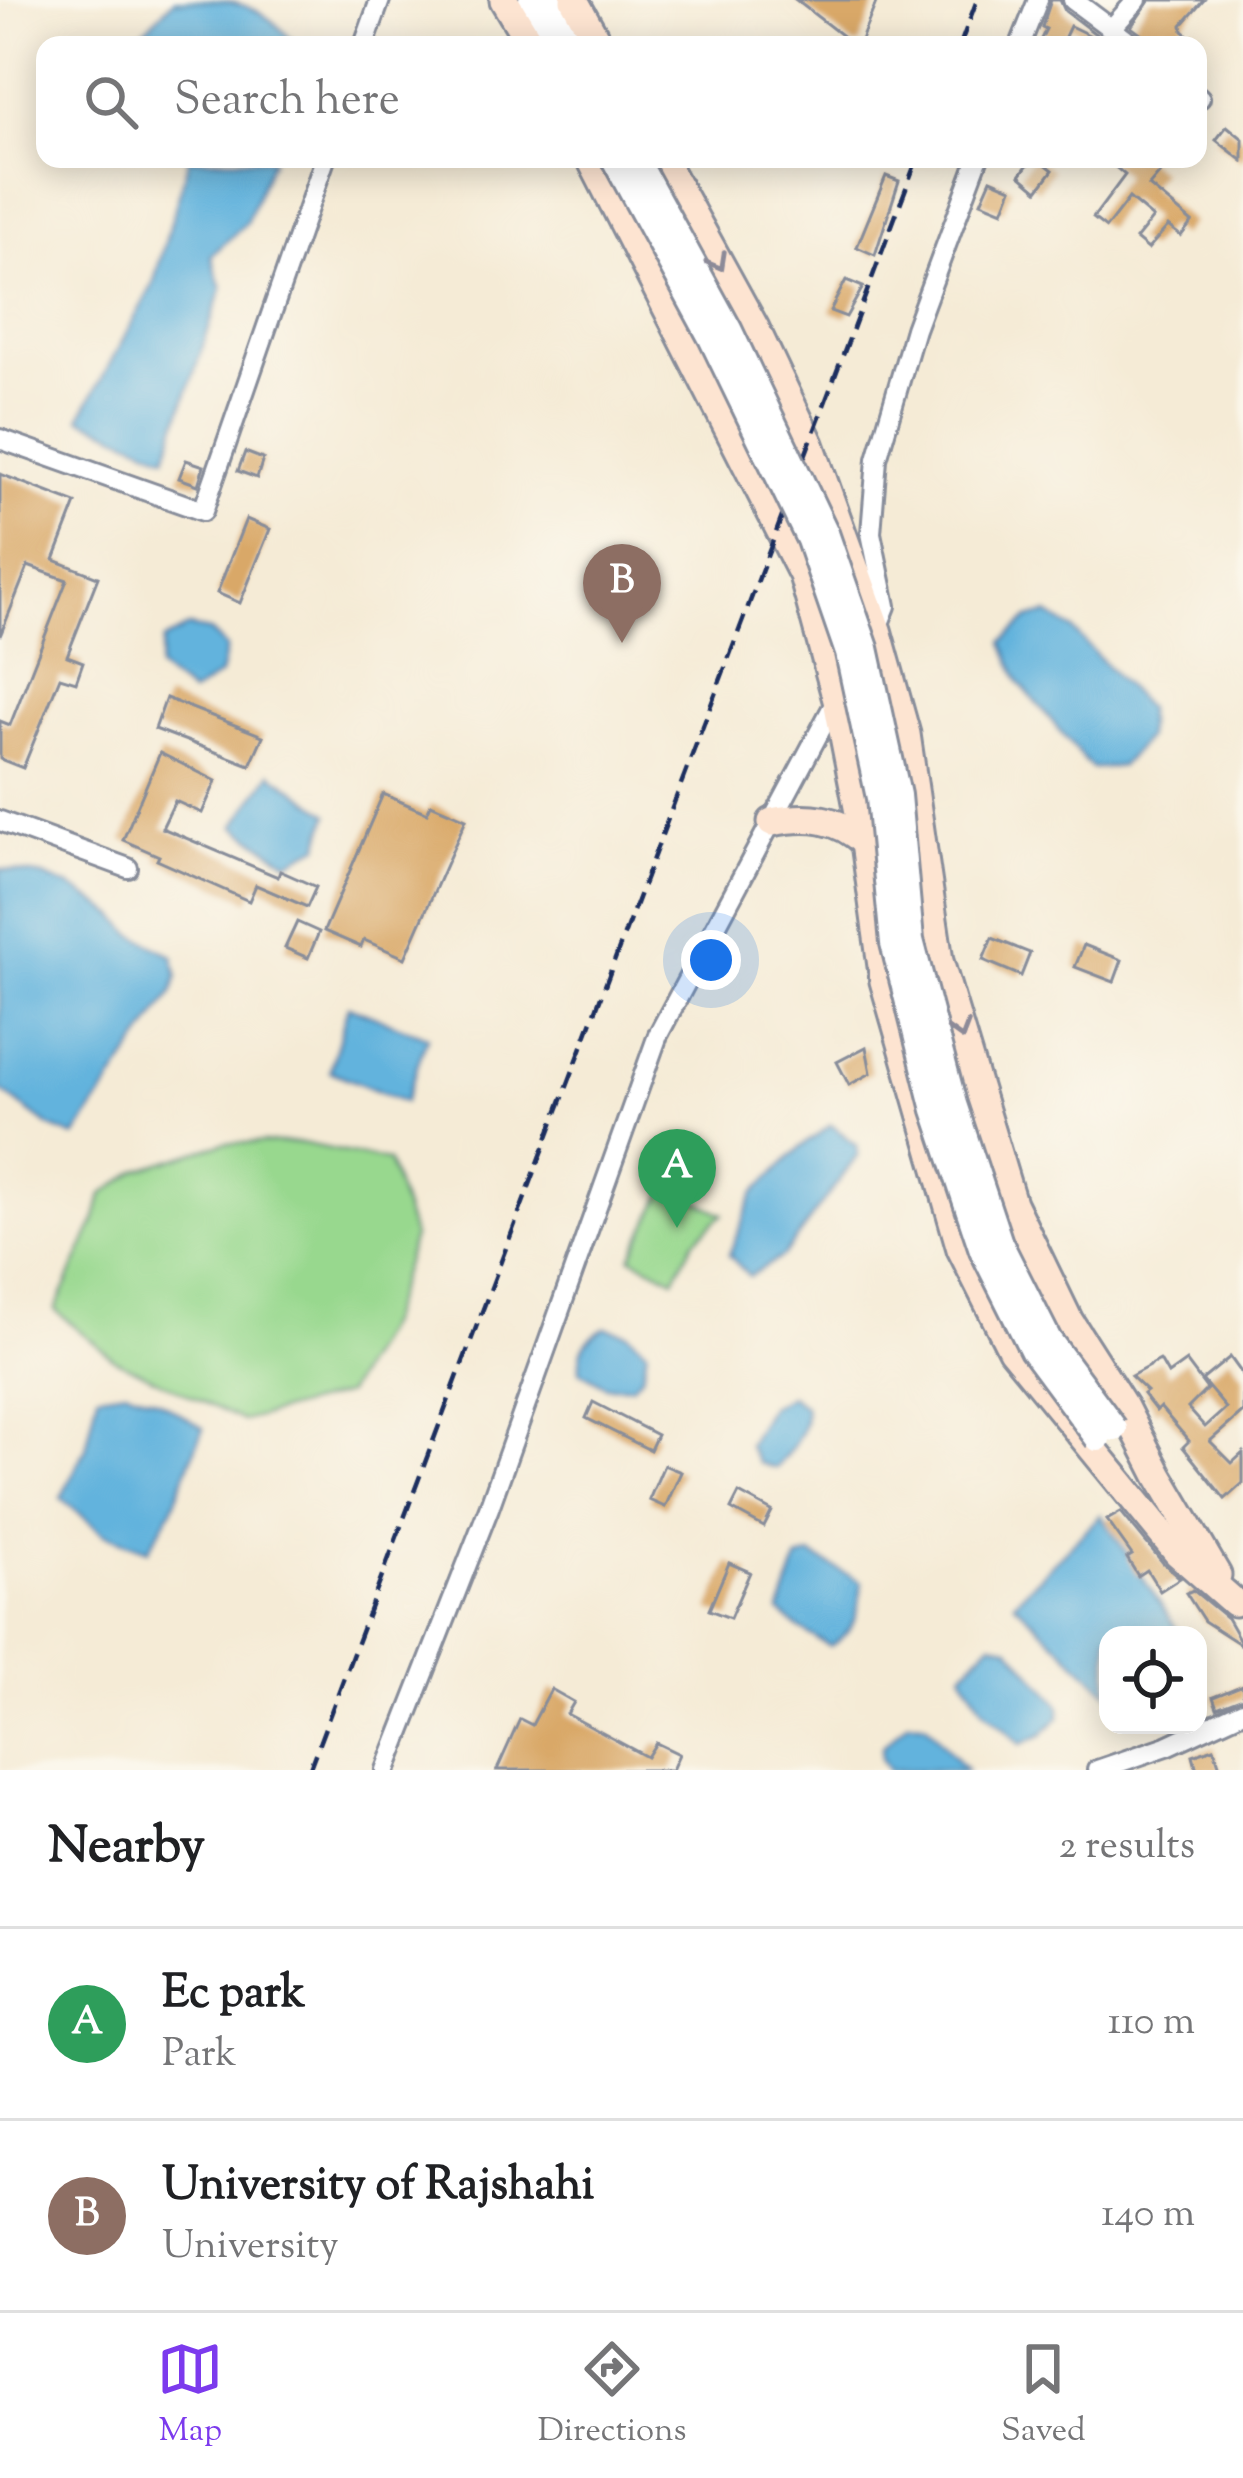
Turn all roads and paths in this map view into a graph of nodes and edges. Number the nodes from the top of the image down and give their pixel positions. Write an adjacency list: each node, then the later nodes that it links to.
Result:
1 (380, 0): 10 (street)
2 (504, 0): 11 (main road)
3 (531, 0): 12 (street)
4 (554, 0): 13 (street)
5 (574, 0): 14 (main road)
6 (1038, 0): 15 (street)
7 (1073, 0): 9 (street)
8 (1137, 0): 9 (street)
9 (1112, 28): 16 (street)
10 (367, 36)
11 (526, 36)
12 (550, 36)
13 (572, 36)
14 (594, 36)
15 (1024, 36)
16 (1122, 36)
17 (322, 168): 23 (street)
18 (596, 168): 25 (main road)
19 (619, 168): 30 (street, bridge)
20 (641, 168): 30 (street, bridge)
21 (667, 168): 24 (main road, one-way to 24)
22 (975, 168): 24 (street)
23 (0, 439)
24 (877, 630): 25 (street); 31 (main road, one-way to 31)
25 (837, 700): 27 (street); 28 (main road)
26 (0, 820): 29 (street)
27 (772, 822): 28 (main road); 35 (street)
28 (865, 843): 32 (main road)
29 (128, 868)
30 (1106, 1434): 31 (street); 32 (street)
31 (1159, 1476): 33 (main road)
32 (1131, 1492): 33 (main road)
33 (1238, 1607)
34 (1243, 1711): 36 (street)
35 (386, 1770)
36 (1097, 1770)

